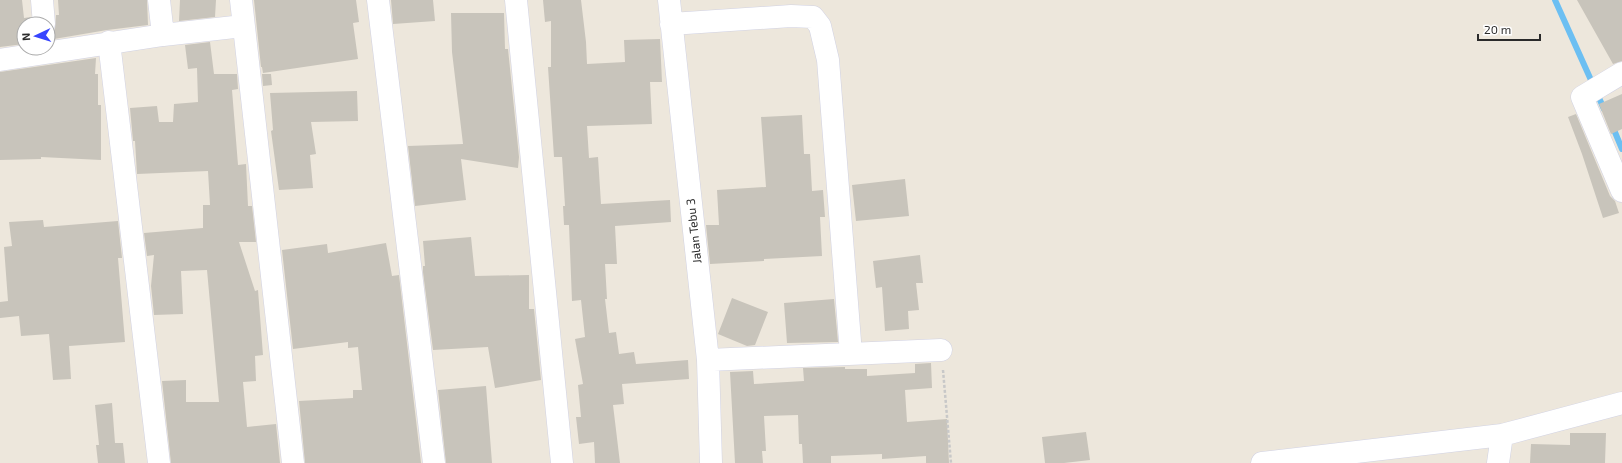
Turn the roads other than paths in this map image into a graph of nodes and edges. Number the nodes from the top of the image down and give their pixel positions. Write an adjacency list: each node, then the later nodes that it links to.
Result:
1 (42, 0): 8 (street)
2 (159, 0): 11 (street)
3 (241, 0): 10 (street)
4 (378, 0): 25 (street)
5 (516, 0): 26 (street)
6 (669, 0): 9 (street, Jalan Tebu 3)
7 (812, 8): 9 (street); 19 (street)
8 (43, 16)
9 (671, 24): 20 (street, Jalan Tebu 3)
10 (243, 26): 11 (street); 24 (street)
11 (163, 35): 12 (street)
12 (109, 42): 13 (street); 23 (street)
13 (56, 50)
14 (21, 56): 15 (street)
15 (0, 60)
16 (1622, 73): 17 (street)
17 (1622, 191)
18 (941, 350): 19 (street)
19 (851, 354): 20 (street)
20 (708, 360): 27 (street, Jalan Tebu 3)
21 (1622, 403): 22 (street)
22 (1502, 435): 28 (street); 29 (street)
23 (159, 463)
24 (293, 463)
25 (434, 463)
26 (562, 463)
27 (711, 463)
28 (1262, 463)
29 (1498, 463)

